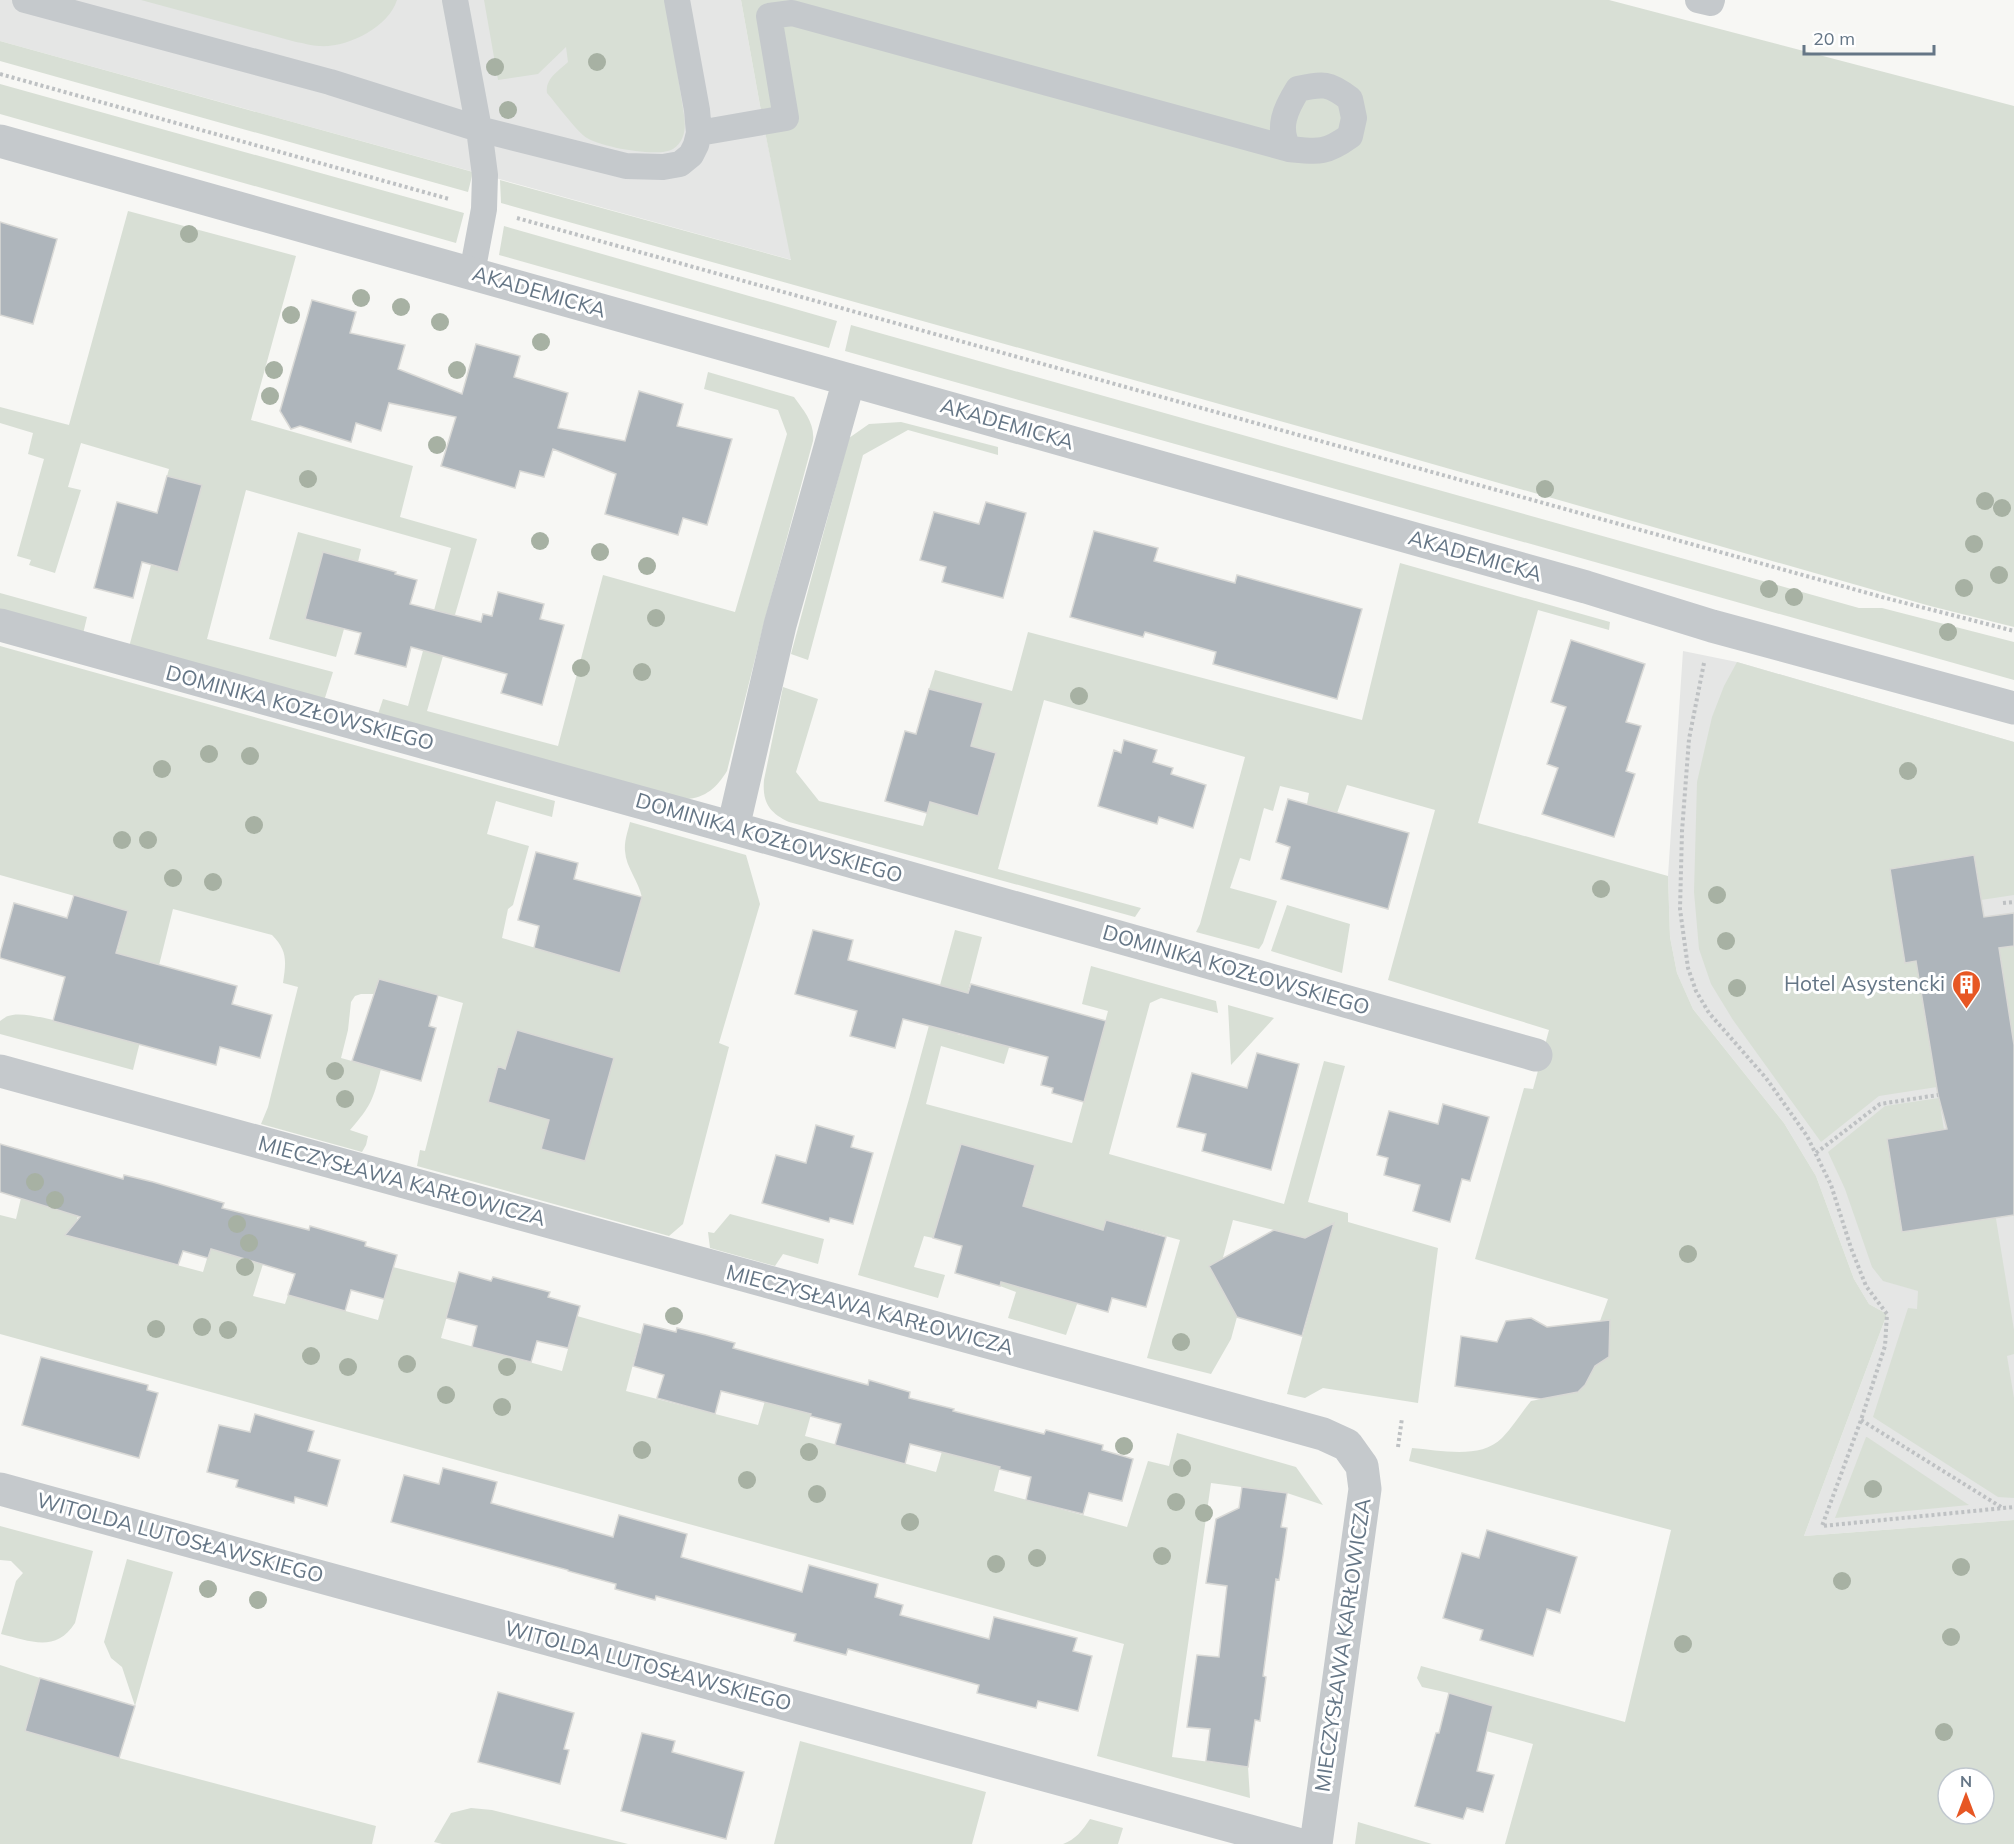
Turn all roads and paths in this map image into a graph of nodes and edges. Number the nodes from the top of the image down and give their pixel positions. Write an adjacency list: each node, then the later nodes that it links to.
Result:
1 (25, 0): 7 (lane)
2 (455, 0): 7 (lane)
3 (677, 0): 8 (lane)
4 (1698, 0): 5 (lane)
5 (1712, 0)
6 (0, 74): 11 (path)
7 (479, 129): 8 (lane); 11 (lane)
8 (699, 133): 10 (lane)
9 (0, 141): 12 (street, AKADEMICKA)
10 (1289, 149)
11 (484, 209): 12 (lane); 16 (path)
12 (472, 273): 13 (street, AKADEMICKA)
13 (849, 380): 15 (street, AKADEMICKA); 18 (street)
14 (0, 625): 18 (street, DOMINIKA KOZŁOWSKIEGO)
15 (1712, 626): 17 (street, AKADEMICKA); 24 (path)
16 (2014, 631)
17 (2014, 708)
18 (733, 828): 21 (street, DOMINIKA KOZŁOWSKIEGO)
19 (2014, 902): 20 (path)
20 (2003, 903)
21 (1536, 1055)
22 (0, 1071): 30 (street, MIECZYSŁAWA KARŁOWICZA)
23 (1938, 1095): 24 (path)
24 (1815, 1153): 25 (path)
25 (1862, 1420): 28 (path); 28 (path)
26 (0, 1489): 29 (street, WITOLDA LUTOSŁAWSKIEGO)
27 (2014, 1507): 28 (path)
28 (2002, 1508)
29 (1297, 1844)
30 (1316, 1844)

